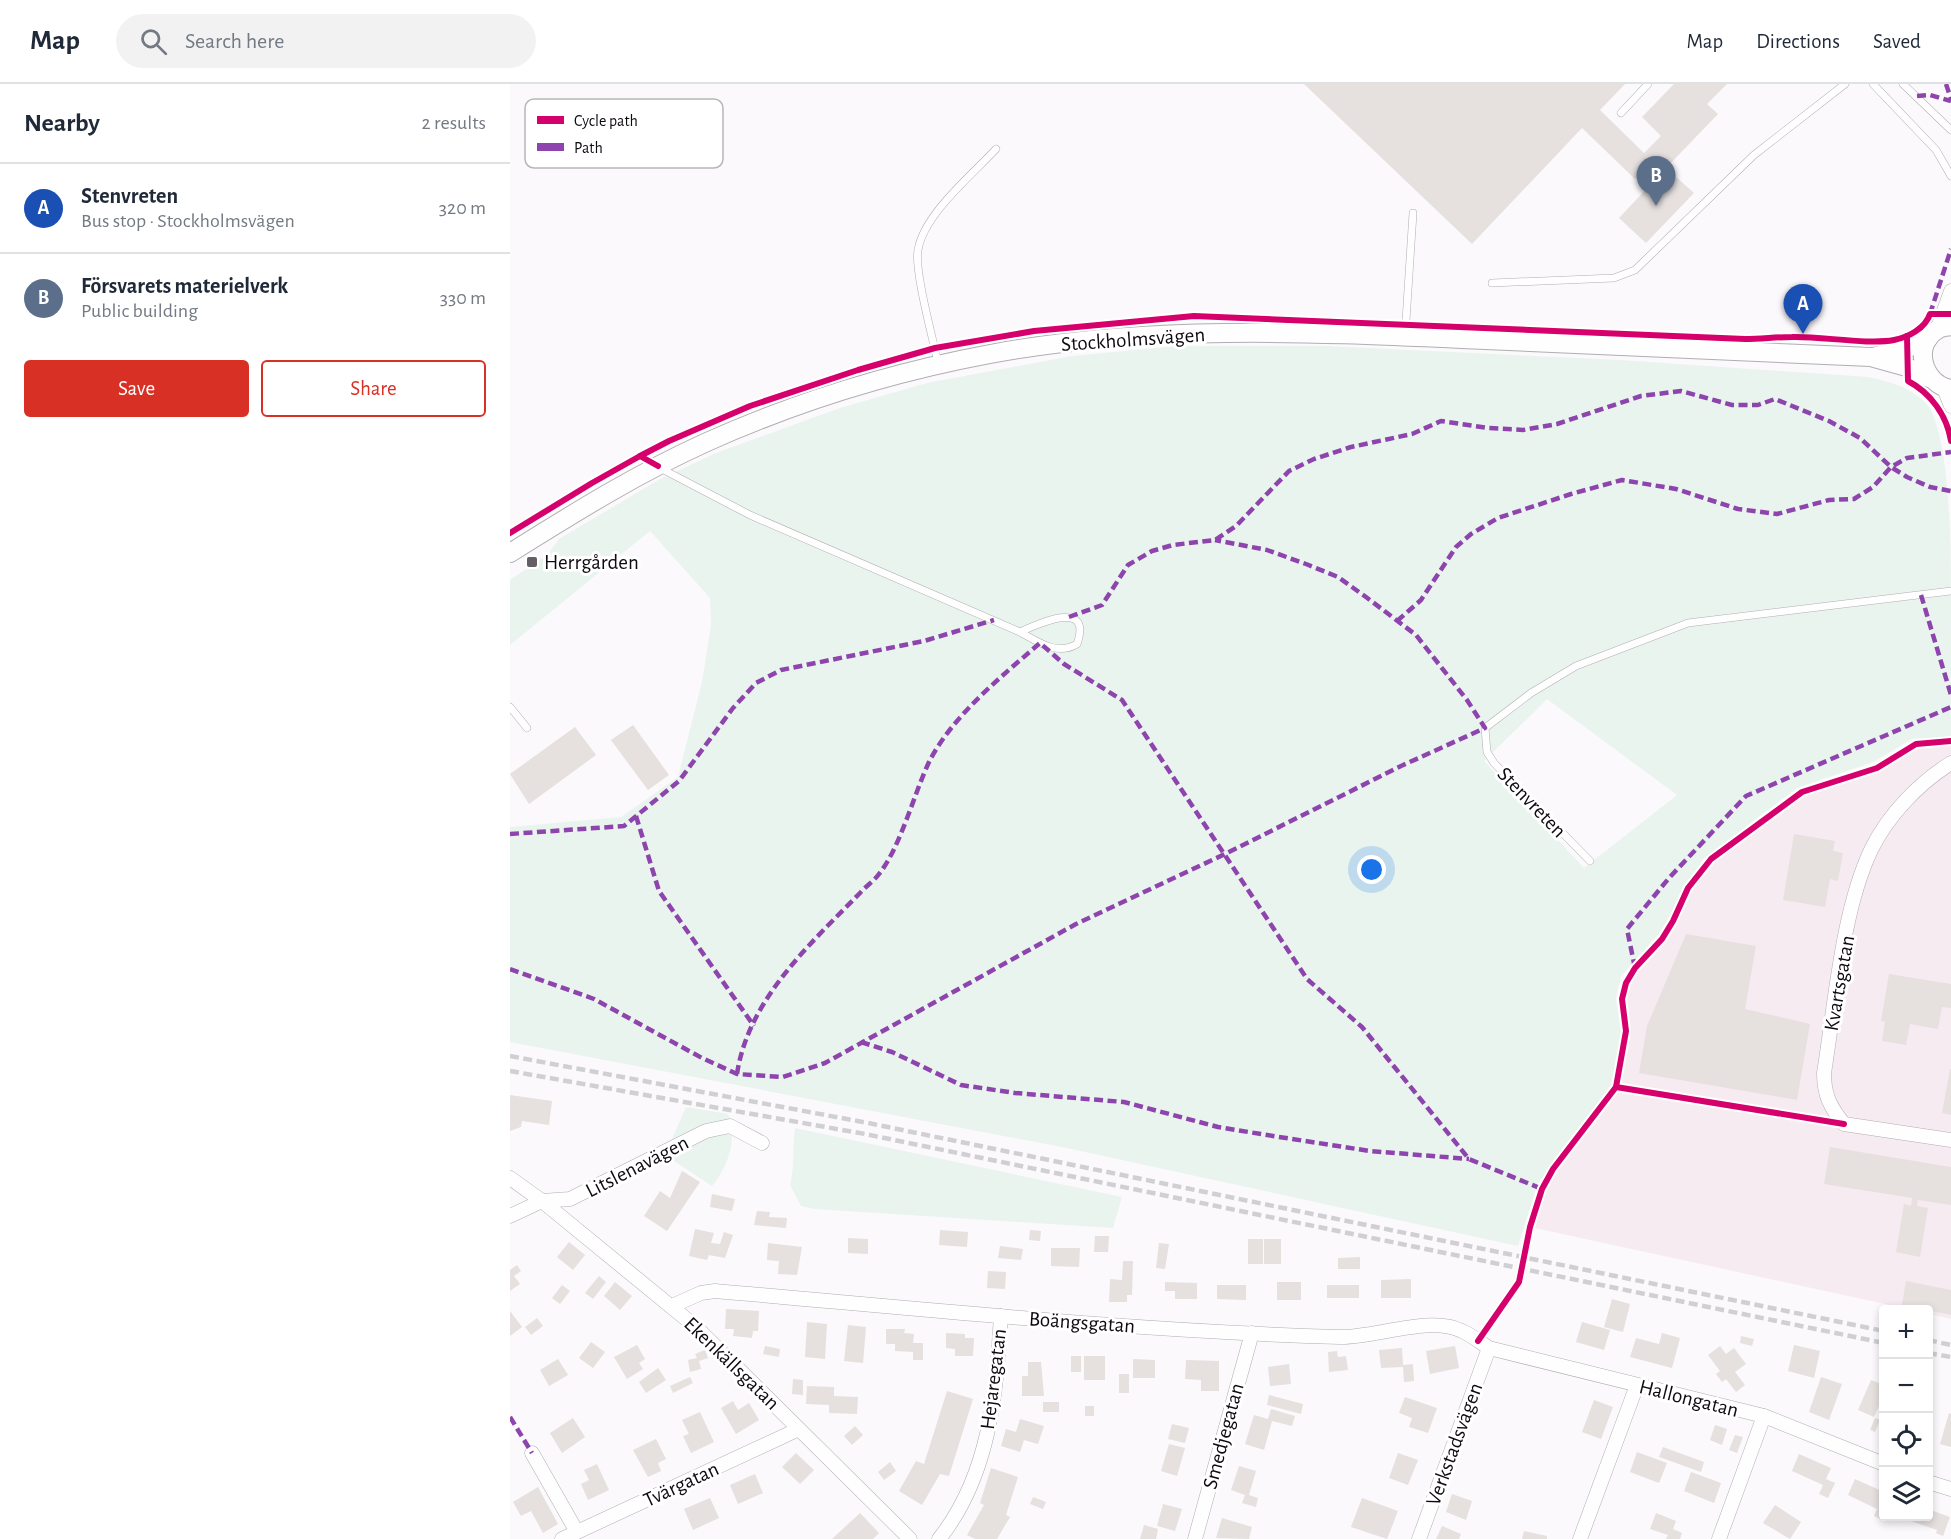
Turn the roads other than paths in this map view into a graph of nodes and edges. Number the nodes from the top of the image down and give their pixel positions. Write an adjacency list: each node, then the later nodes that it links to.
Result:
1 (1648, 84): 5 (lane)
2 (1845, 84): 10 (lane)
3 (1874, 84): 8 (lane)
4 (1903, 84): 6 (lane)
5 (1621, 113)
6 (1951, 130)
7 (996, 149): 15 (lane)
8 (1951, 177)
9 (1413, 213): 13 (lane)
10 (1492, 283)
11 (1951, 291): 12 (street)
12 (1939, 331): 14 (main road, Stockholmsvägen); 16 (main road)
13 (1405, 336): 14 (main road, Stockholmsvägen); 15 (main road, Stockholmsvägen)
14 (1871, 357): 16 (main road, Stockholmsvägen)
15 (938, 365): 18 (main road, Stockholmsvägen)
16 (1941, 385): 17 (street)
17 (1951, 406)
18 (658, 466): 19 (main road, Stockholmsvägen); 21 (lane)
19 (510, 553)
20 (1951, 591): 25 (lane, Stenvreten)
21 (1020, 632): 21 (lane)
22 (510, 707): 23 (lane)
23 (527, 728)
24 (1951, 763): 26 (street, Kvartsgatan)
25 (1590, 861)
26 (1951, 1140)
27 (762, 1143): 29 (street, Litslenavägen)
28 (510, 1178): 29 (street, Ekenkällsgatan)
29 (542, 1201): 30 (street, Litslenavägen); 31 (street, Ekenkällsgatan)
30 (510, 1216)
31 (672, 1306): 32 (street, Boängsgatan); 37 (street, Ekenkällsgatan)
32 (1000, 1316): 33 (street, Boängsgatan); 45 (street, Hejaregatan)
33 (1252, 1333): 34 (street, Boängsgatan); 46 (street, Smedjegatan)
34 (1489, 1348): 35 (street, Hallongatan); 47 (street, Verkstadsvägen)
35 (1637, 1385): 36 (street, Hallongatan); 48 (street)
36 (1764, 1416): 39 (street, Hallongatan); 49 (street)
37 (799, 1429): 42 (street, Tvärgatan); 44 (street, Ekenkällsgatan)
38 (532, 1454): 42 (street)
39 (1879, 1462)
40 (1933, 1483): 41 (street)
41 (1951, 1489)
42 (577, 1532): 43 (street, Tvärgatan)
43 (562, 1539)
44 (910, 1539)
45 (939, 1539)
46 (1195, 1539)
47 (1419, 1539)
48 (1581, 1539)
49 (1719, 1539)

